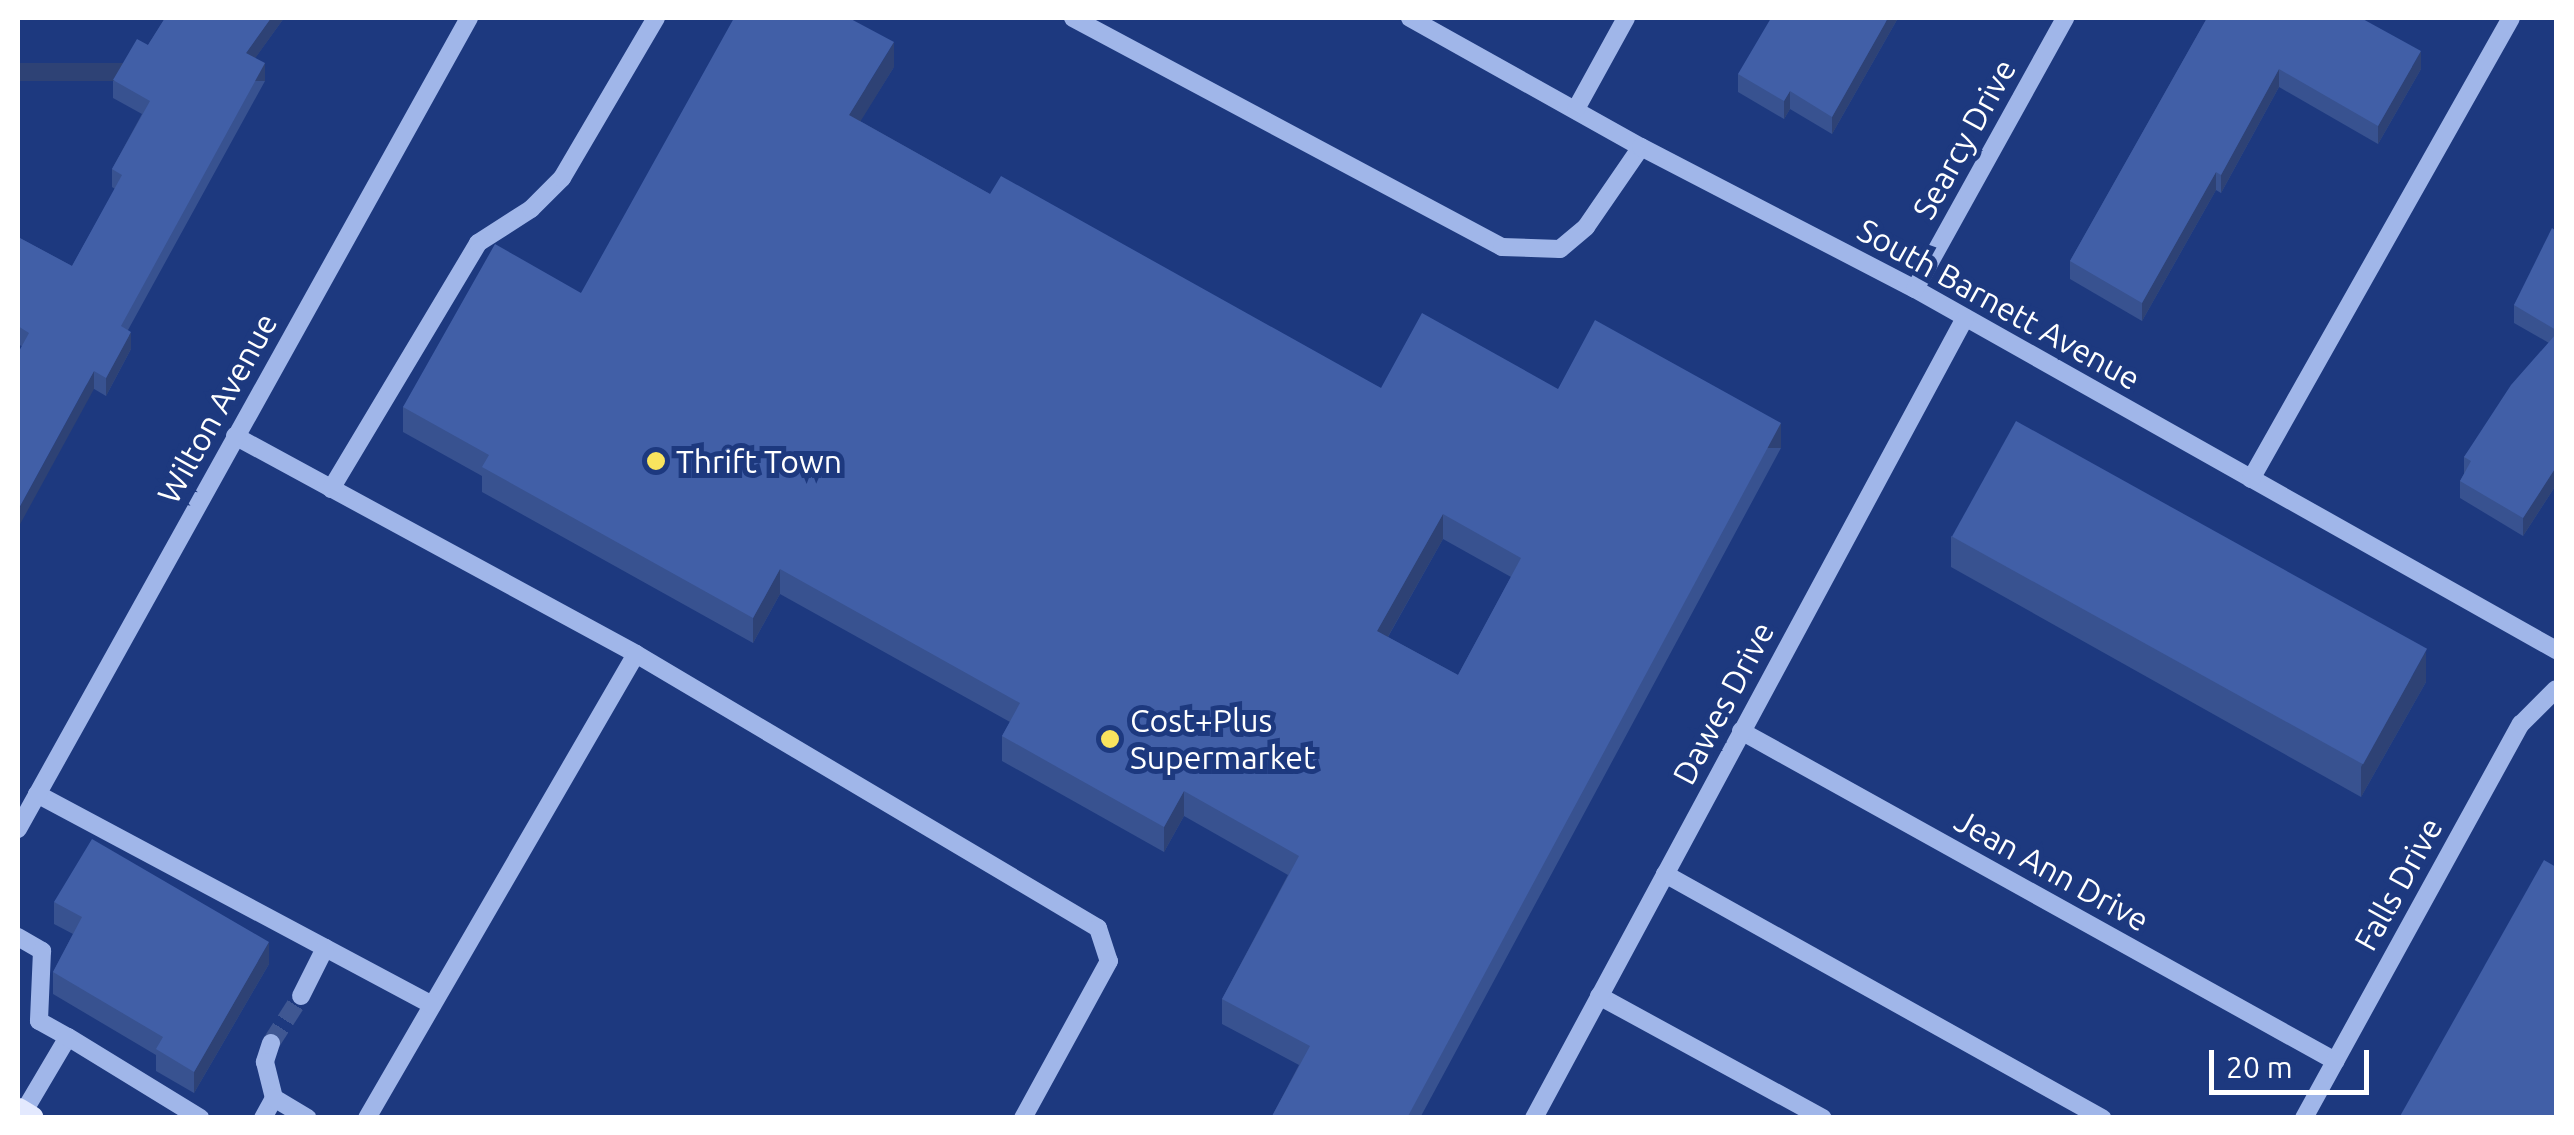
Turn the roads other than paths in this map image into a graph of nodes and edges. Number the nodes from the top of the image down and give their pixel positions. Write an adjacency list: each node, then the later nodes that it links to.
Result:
1 (469, 18): 12 (street, Wilton Avenue)
2 (656, 18): 14 (street)
3 (1073, 18): 9 (street)
4 (1410, 18): 8 (street, South Barnett Avenue)
5 (1626, 18): 8 (street)
6 (2065, 18): 10 (street, Searcy Drive)
7 (2512, 18): 13 (street)
8 (1576, 109): 9 (street, South Barnett Avenue)
9 (1640, 147): 10 (street, South Barnett Avenue)
10 (1915, 289): 11 (street, South Barnett Avenue)
11 (1965, 318): 13 (street, South Barnett Avenue); 18 (street, Dawes Drive)
12 (235, 436): 14 (street); 19 (street, Wilton Avenue)
13 (2251, 479): 15 (street, South Barnett Avenue)
14 (331, 488): 16 (street)
15 (2556, 650)
16 (636, 654): 26 (street); 37 (street)
17 (2556, 689): 29 (street, Falls Drive)
18 (1741, 732): 21 (street, Dawes Drive); 29 (street, Jean Ann Drive)
19 (37, 794): 20 (street, Wilton Avenue); 23 (street)
20 (18, 829)
21 (1665, 874): 25 (street, Dawes Drive); 39 (street)
22 (18, 937): 27 (street)
23 (325, 948): 24 (street); 26 (street)
24 (301, 996)
25 (1599, 996): 32 (street, Dawes Drive); 38 (street)
26 (432, 1005): 36 (street)
27 (68, 1037): 31 (street); 33 (street)
28 (271, 1043): 30 (street)
29 (2335, 1061): 40 (street, Falls Drive)
30 (274, 1098): 34 (street); 35 (street)
31 (24, 1113)
32 (1538, 1116)
33 (200, 1118)
34 (263, 1118)
35 (308, 1118)
36 (367, 1118)
37 (1022, 1118)
38 (1823, 1118)
39 (2102, 1118)
40 (2304, 1118)

